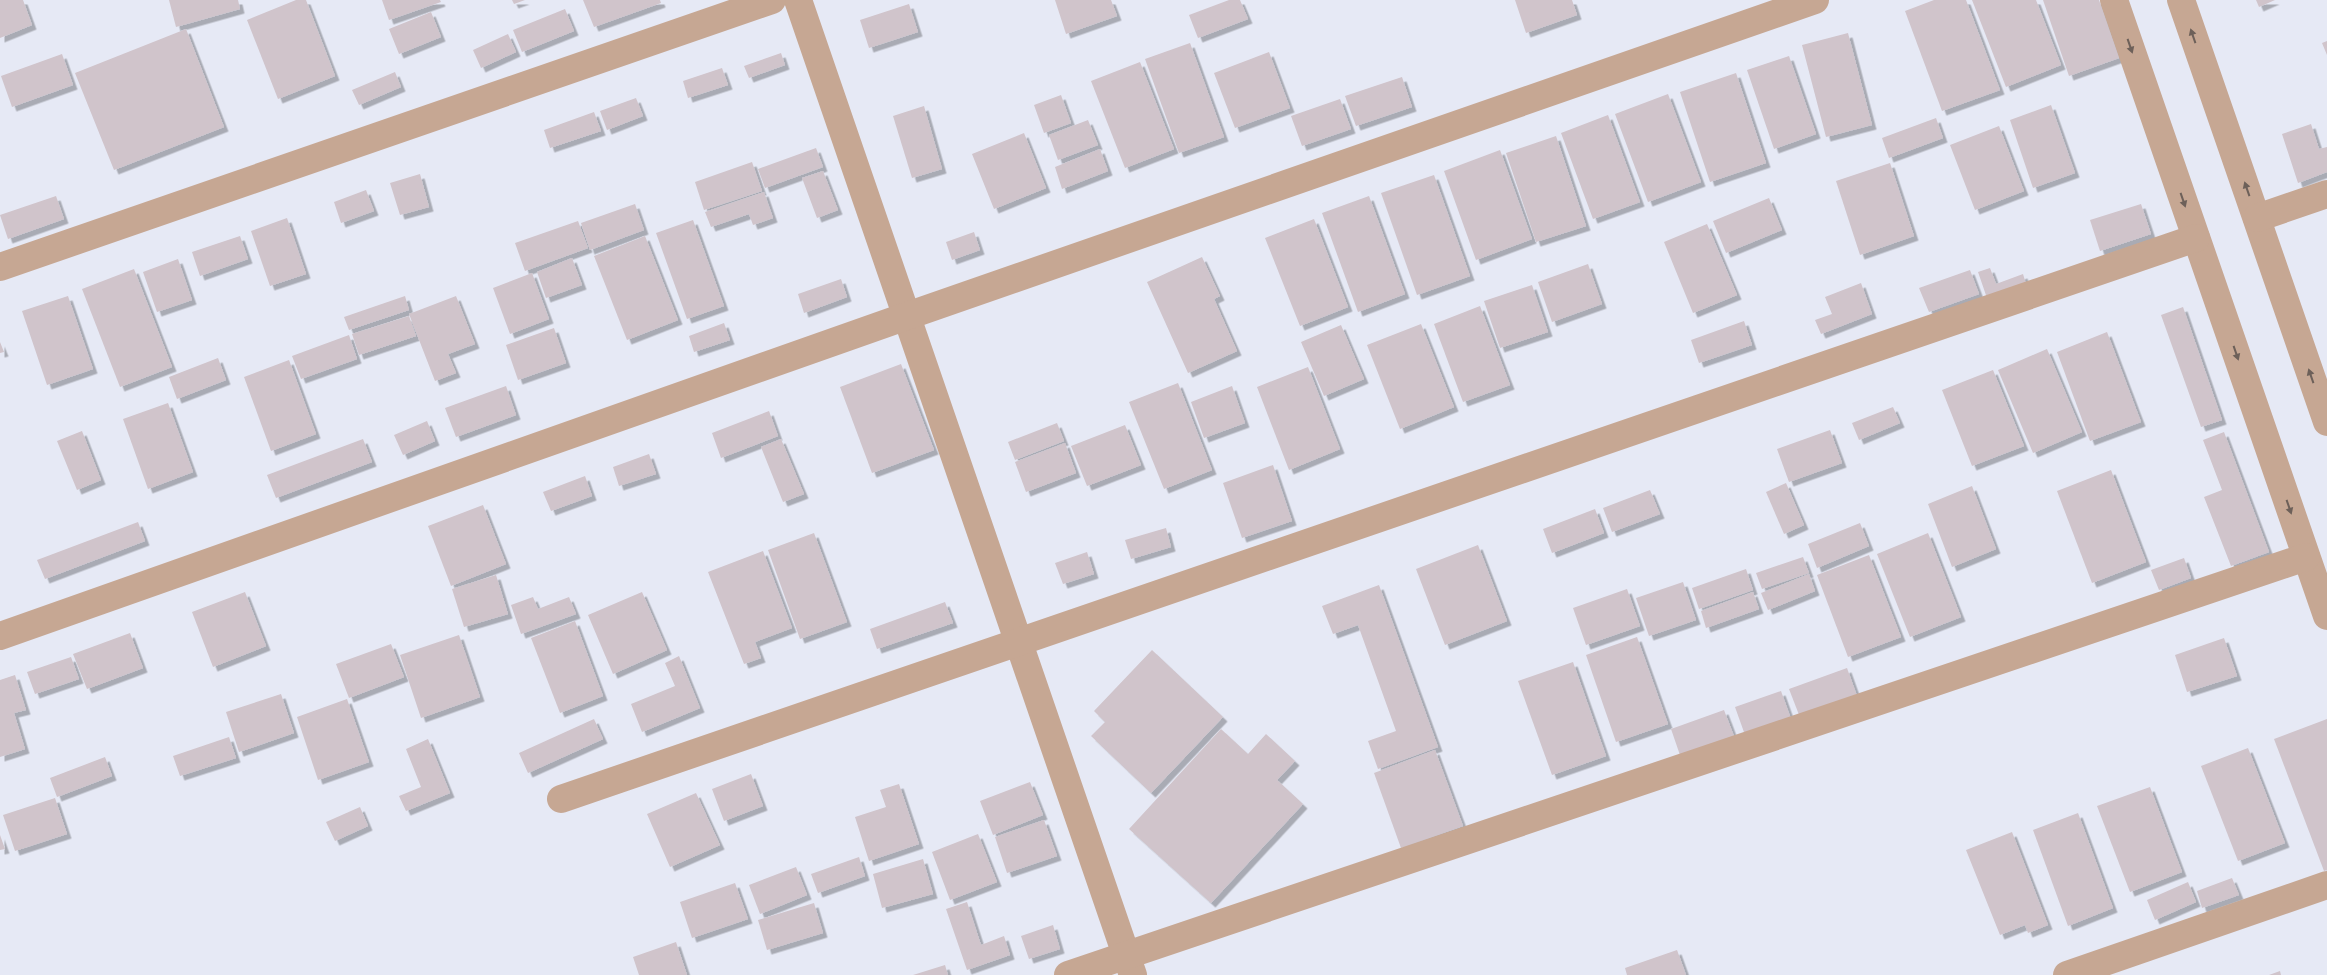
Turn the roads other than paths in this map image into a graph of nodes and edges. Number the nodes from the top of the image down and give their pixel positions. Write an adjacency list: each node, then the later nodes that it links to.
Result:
1 (772, 0): 9 (street)
2 (798, 0): 10 (street)
3 (1815, 0): 10 (street)
4 (2114, 0): 8 (street, one-way to 8)
5 (2181, 0): 7 (street, one-way to 5)
6 (2327, 194): 7 (street)
7 (2256, 218): 11 (street, one-way to 7)
8 (2196, 238): 12 (street, one-way to 12); 15 (street)
9 (0, 267)
10 (907, 316): 14 (street); 15 (street)
11 (2327, 422)
12 (2306, 557): 13 (street); 18 (street)
13 (2327, 616)
14 (0, 636)
15 (1019, 642): 16 (street); 18 (street)
16 (561, 799)
17 (2327, 885): 20 (street)
18 (1130, 965): 19 (street)
19 (1068, 975)
20 (2067, 975)

